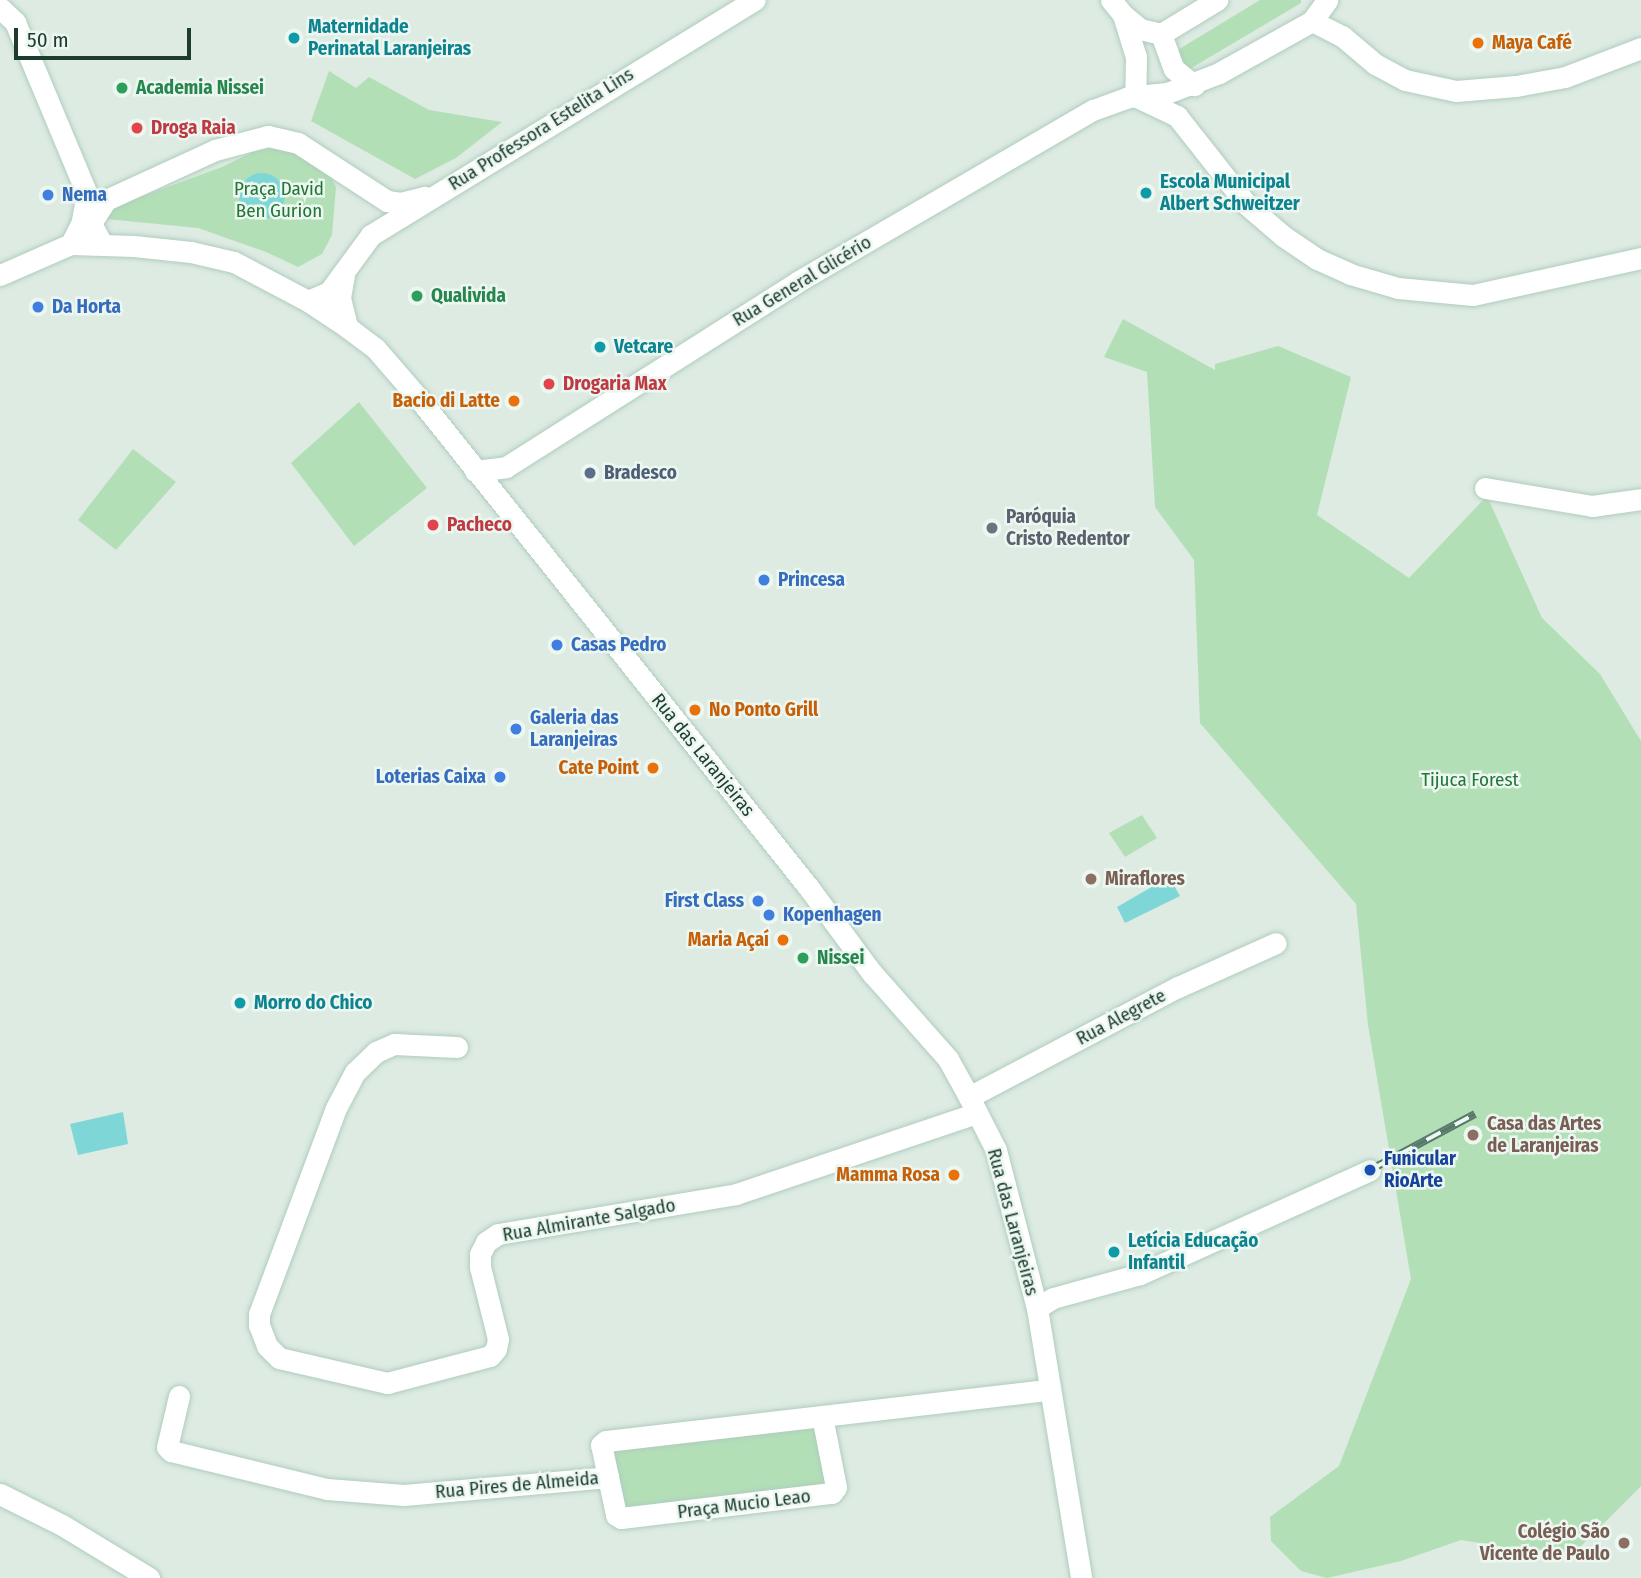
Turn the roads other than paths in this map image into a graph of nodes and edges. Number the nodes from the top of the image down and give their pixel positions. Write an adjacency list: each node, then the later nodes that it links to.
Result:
1 (755, 0): 11 (street, Rua Professora Estelita Lins)
2 (1217, 0): 7 (street)
3 (1327, 0): 6 (street, Rua General Glicério)
4 (0, 8): 12 (street)
5 (1117, 8): 7 (street); 10 (street)
6 (1311, 10): 8 (street); 9 (street, Rua General Glicério)
7 (1161, 34): 9 (street)
8 (1641, 48)
9 (1194, 85): 10 (street, Rua General Glicério)
10 (1135, 96): 15 (street); 20 (street, Rua General Glicério)
11 (436, 194): 12 (street); 17 (street, Rua Professora Estelita Lins)
12 (96, 197): 13 (street); 14 (street)
13 (71, 244): 14 (street, Rua das Laranjeiras); 16 (street, Rua das Laranjeiras)
14 (102, 244): 18 (street, Rua das Laranjeiras)
15 (1641, 258)
16 (0, 275)
17 (344, 275): 18 (street, Rua Professora Estelita Lins); 19 (street)
18 (309, 301): 19 (street, Rua das Laranjeiras)
19 (347, 327): 20 (street, Rua das Laranjeiras)
20 (475, 471): 25 (street, Rua das Laranjeiras)
21 (1485, 488): 22 (street)
22 (1641, 499)
23 (1276, 943): 25 (street, Rua Alegrete)
24 (457, 1047): 25 (street, Rua Almirante Salgado)
25 (973, 1105): 27 (street, Rua das Laranjeiras)
26 (1370, 1170): 27 (street)
27 (1037, 1308): 28 (street, Rua das Laranjeiras)
28 (1049, 1390): 30 (street, Rua Pires de Almeida); 34 (street, Rua das Laranjeiras)
29 (179, 1396): 31 (street, Rua Pires de Almeida)
30 (822, 1416): 31 (street, Rua Pires de Almeida); 31 (street, Praça Mucio Leao)
31 (608, 1477)
32 (0, 1494): 33 (street)
33 (149, 1578)
34 (1081, 1578)

